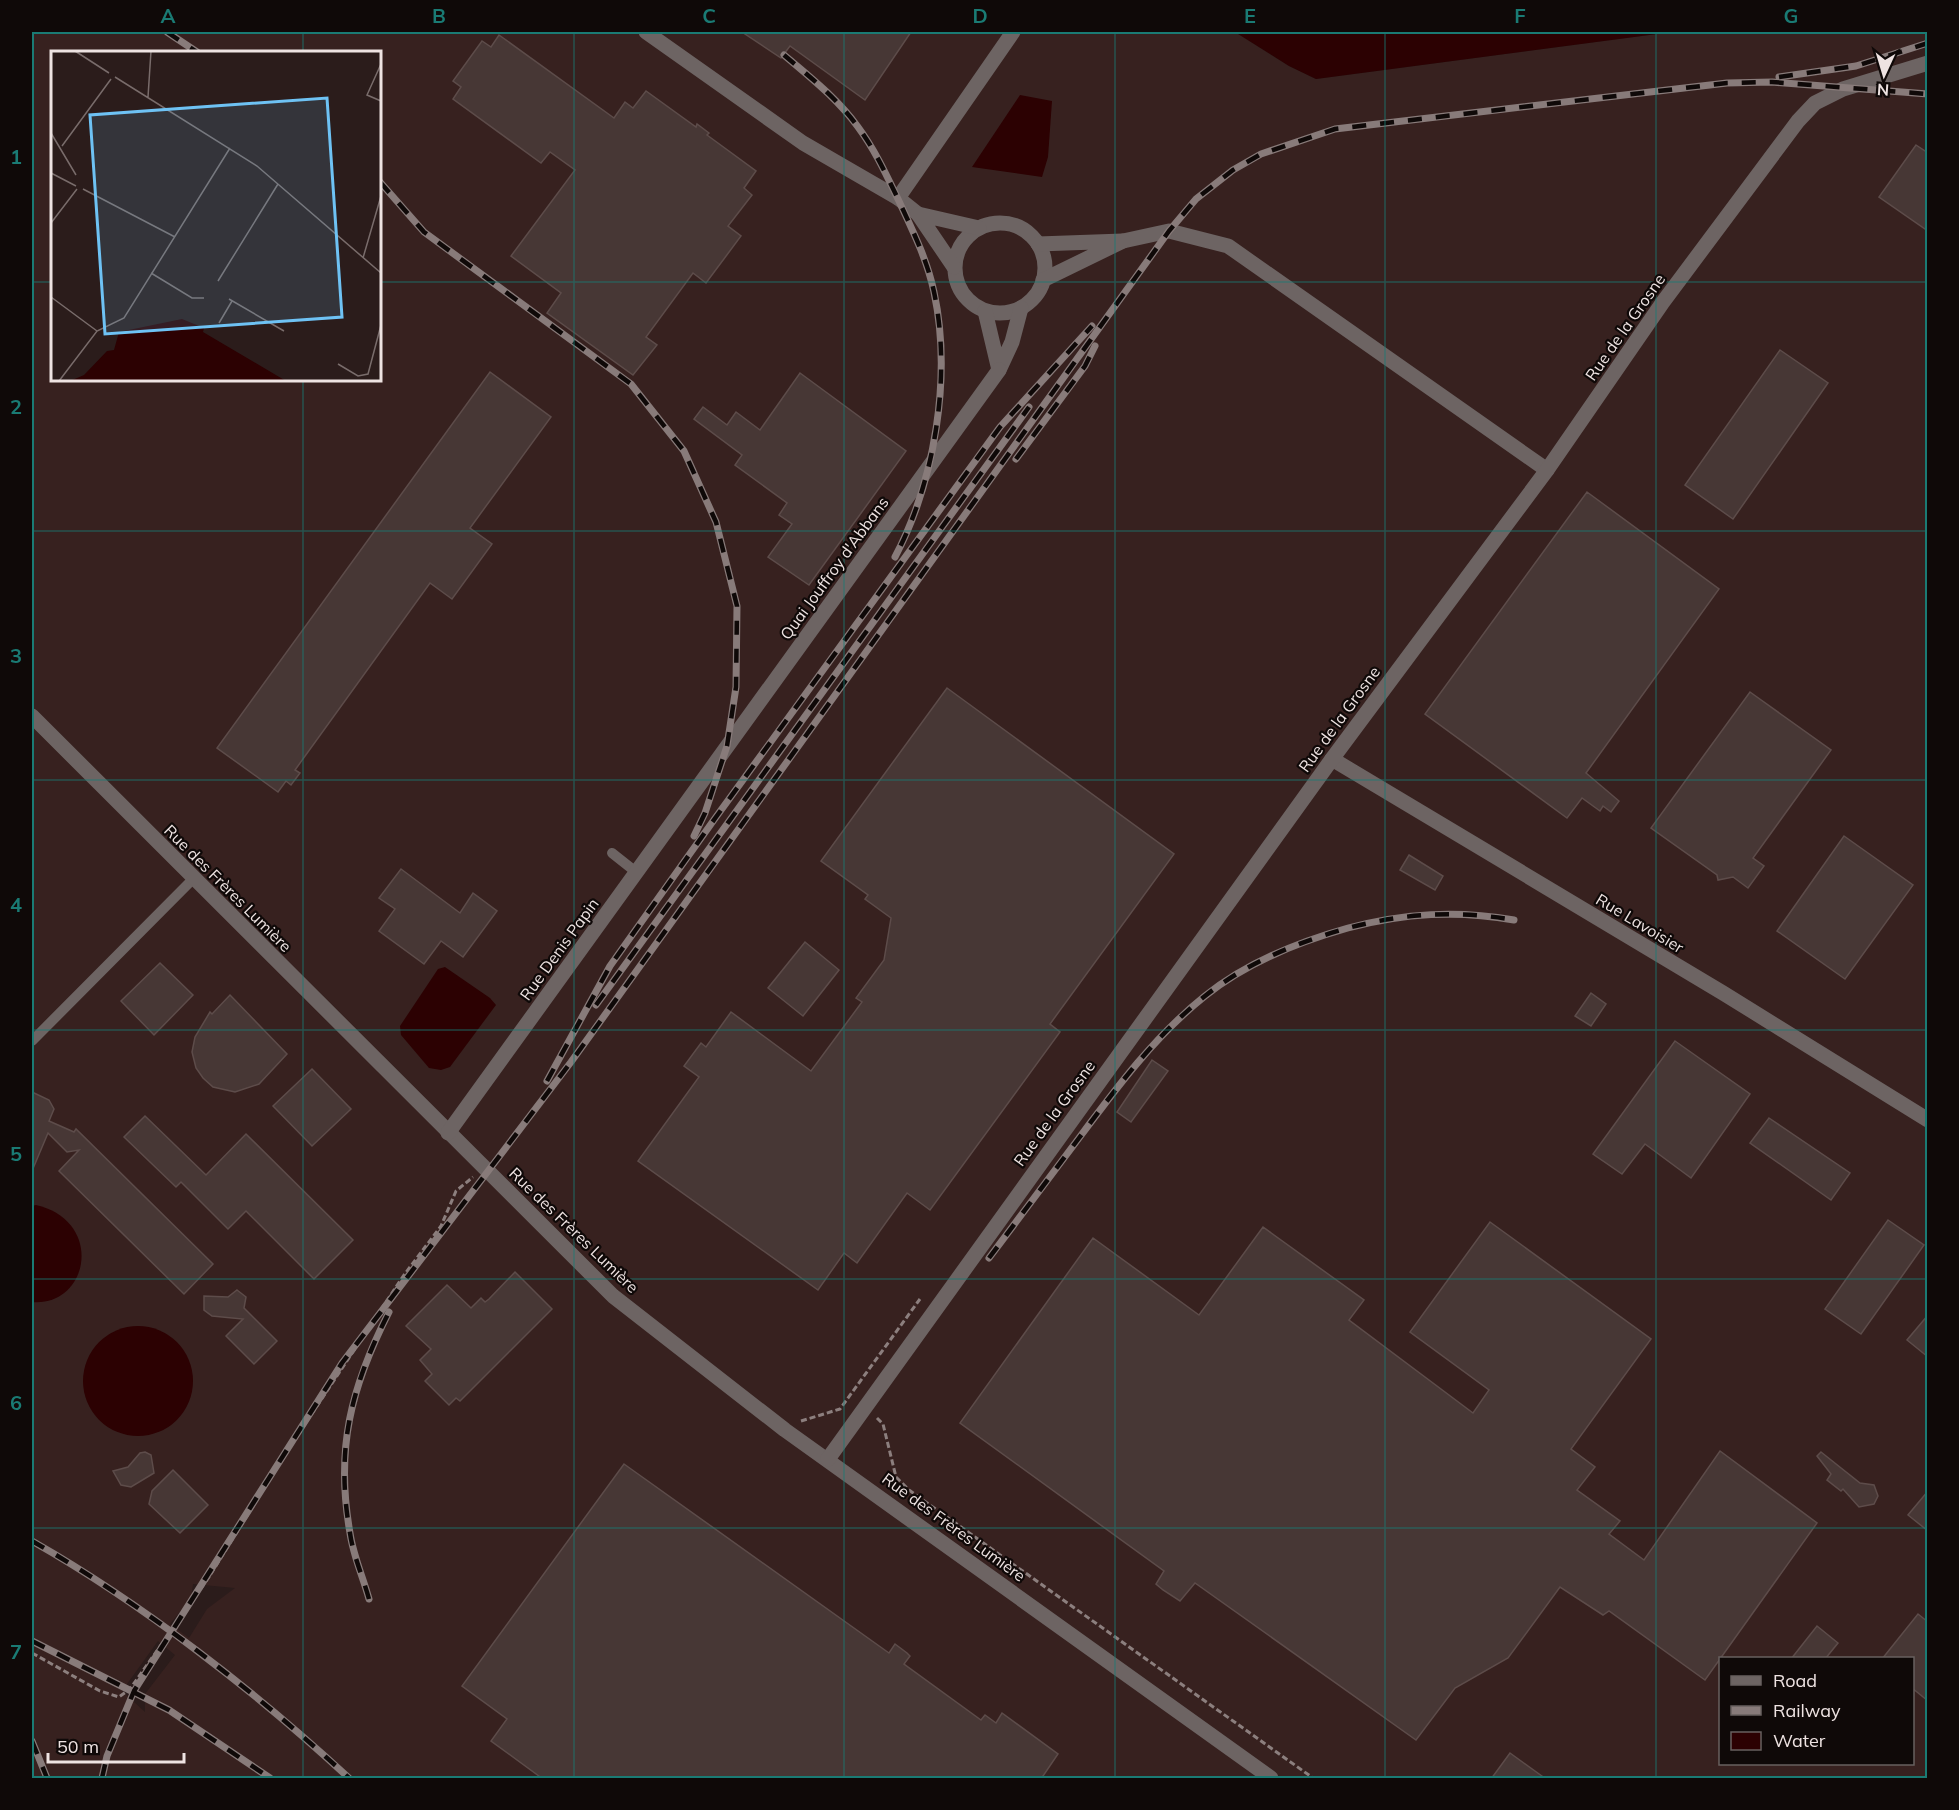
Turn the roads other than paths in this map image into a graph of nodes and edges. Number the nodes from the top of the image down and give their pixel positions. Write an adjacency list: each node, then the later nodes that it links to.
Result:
1 (646, 32): 4 (street)
2 (1013, 32): 4 (street)
3 (1928, 63): 14 (street, Rue de la Grosne)
4 (898, 198): 5 (street)
5 (918, 214): 6 (street); 9 (street)
6 (979, 228): 8 (street); 9 (street)
7 (1123, 241): 8 (street); 10 (street); 14 (street)
8 (1038, 244): 10 (street)
9 (954, 267): 12 (street)
10 (1043, 280): 11 (street)
11 (1021, 308): 12 (street); 13 (street, Quai Jouffroy d'Abbans)
12 (985, 311): 13 (street)
13 (999, 370): 17 (street, Quai Jouffroy d'Abbans)
14 (1547, 470): 16 (street, Rue de la Grosne)
15 (32, 717): 20 (street, Rue des Frères Lumière)
16 (1332, 759): 22 (street, Rue Lavoisier); 24 (street, Rue de la Grosne)
17 (698, 786): 19 (street, Rue Denis Papin)
18 (612, 852): 19 (lane)
19 (636, 872): 23 (street, Rue Denis Papin)
20 (193, 879): 21 (lane); 23 (street, Rue des Frères Lumière)
21 (32, 1041)
22 (1928, 1120)
23 (448, 1133): 24 (street, Rue des Frères Lumière)
24 (828, 1459): 25 (street, Rue des Frères Lumière)
25 (1271, 1779)

